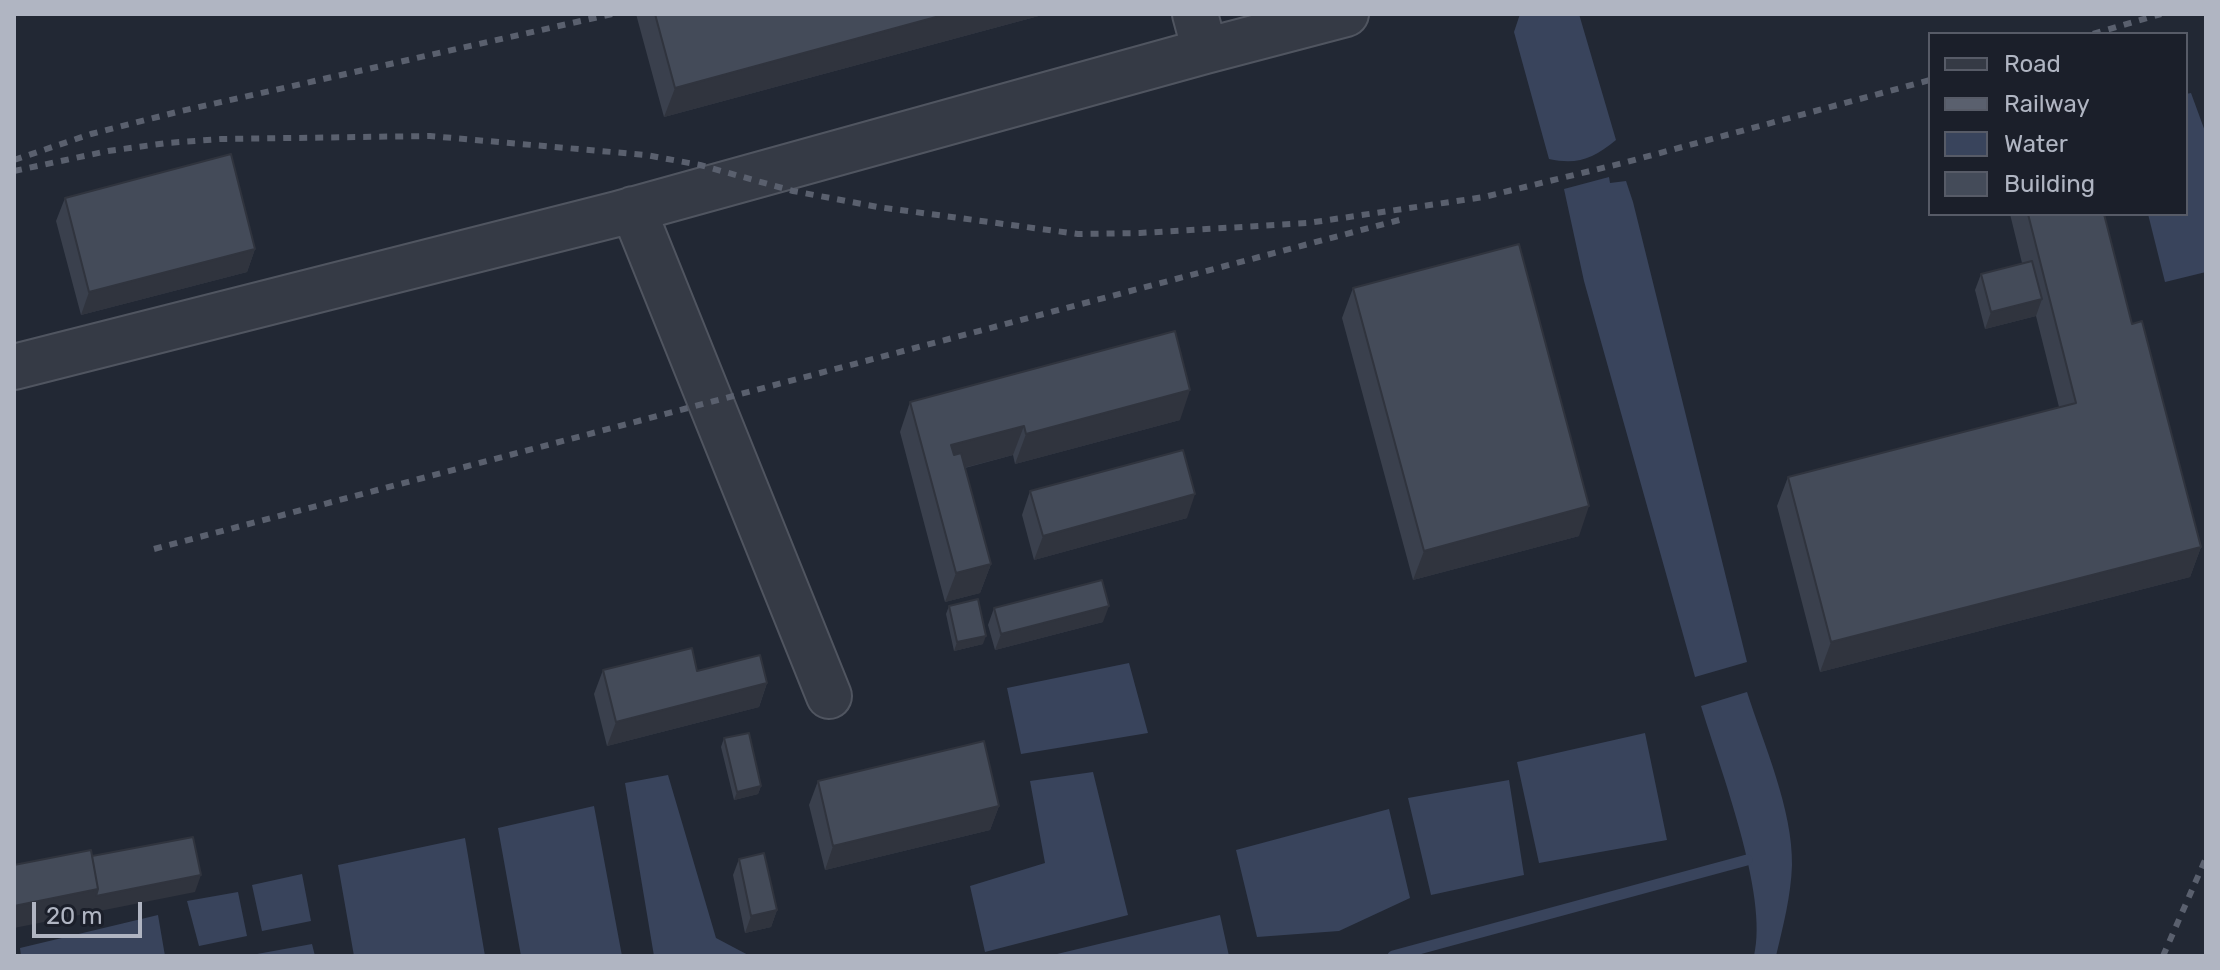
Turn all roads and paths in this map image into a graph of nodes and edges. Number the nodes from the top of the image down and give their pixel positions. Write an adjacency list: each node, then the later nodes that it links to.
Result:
1 (1346, 14): 2 (street)
2 (1200, 32): 3 (street)
3 (633, 209): 4 (street); 5 (street)
4 (14, 367)
5 (829, 696)

